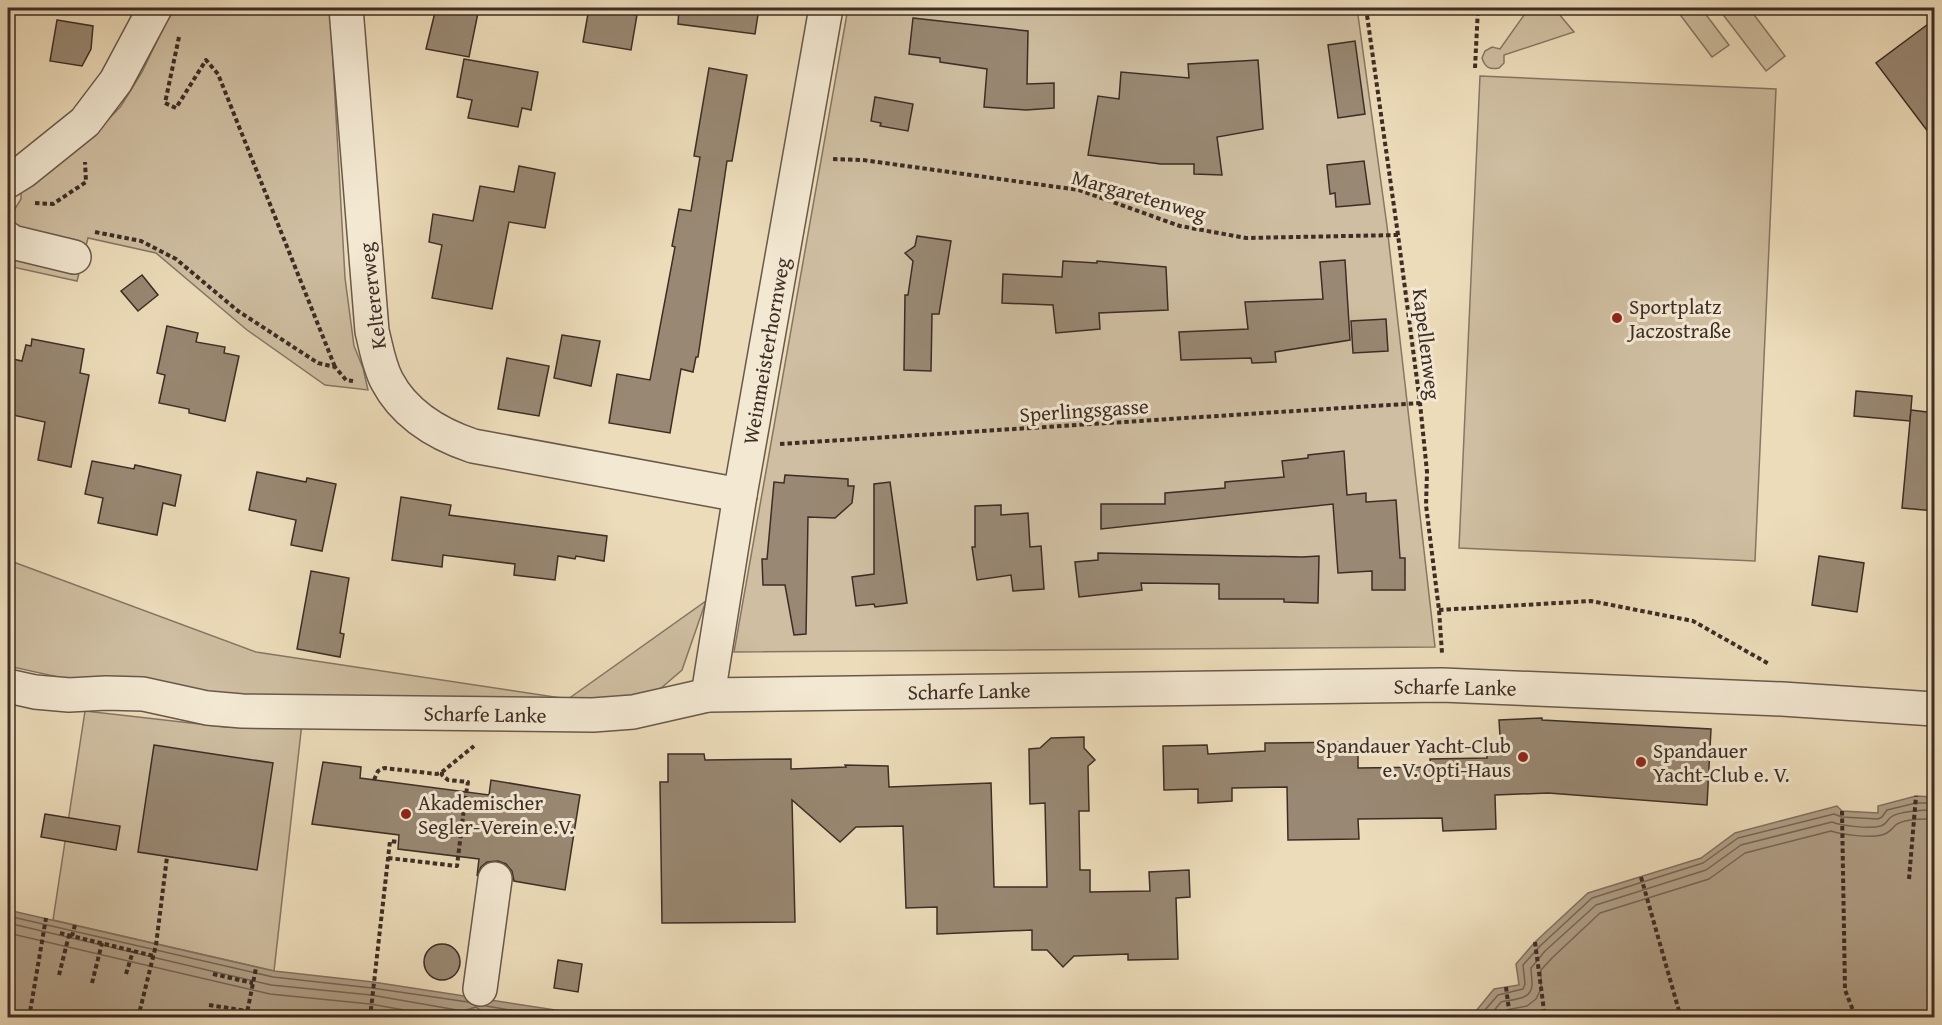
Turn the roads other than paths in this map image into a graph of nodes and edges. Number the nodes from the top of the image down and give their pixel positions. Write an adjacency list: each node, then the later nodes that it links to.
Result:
1 (155, 8): 4 (street)
2 (346, 8): 7 (street, Keltererweg)
3 (826, 8): 7 (street, Weinmeisterhornweg)
4 (8, 181)
5 (8, 239): 6 (street)
6 (79, 243)
7 (740, 495): 9 (street, Weinmeisterhornweg)
8 (8, 686): 9 (street, Scharfe Lanke)
9 (708, 695): 10 (street, Scharfe Lanke)
10 (1935, 709)
11 (495, 879): 12 (street)
12 (480, 989)

